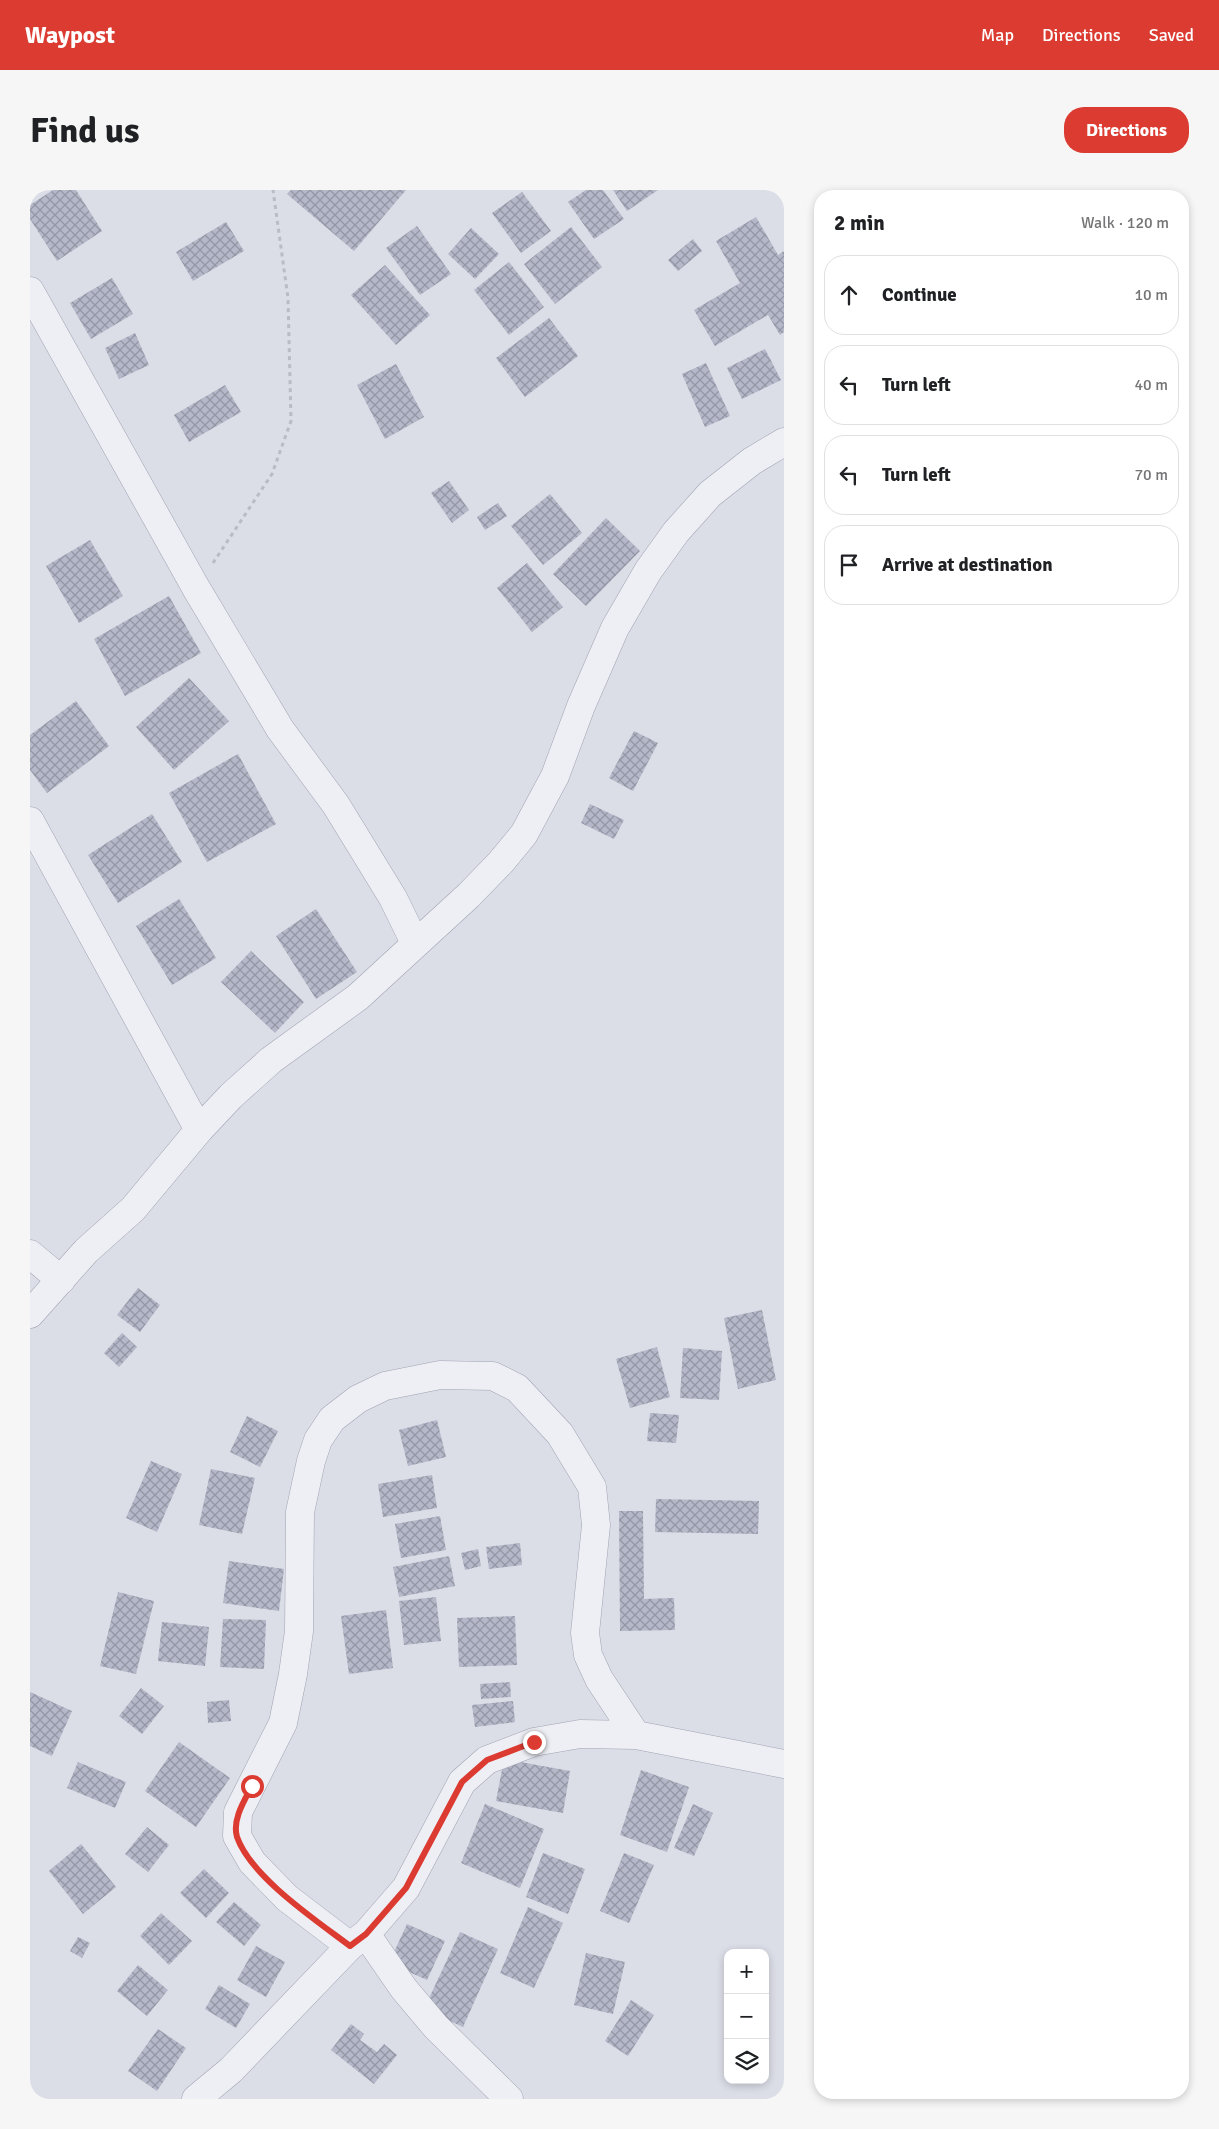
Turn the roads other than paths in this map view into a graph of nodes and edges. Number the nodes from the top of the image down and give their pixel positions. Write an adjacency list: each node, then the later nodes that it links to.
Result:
1 (30, 291): 4 (street)
2 (784, 442): 4 (street)
3 (30, 821): 5 (street)
4 (415, 943): 5 (street)
5 (199, 1130): 7 (street)
6 (30, 1254): 7 (street)
7 (61, 1280): 8 (street)
8 (30, 1314)
9 (636, 1735): 10 (street); 11 (street); 11 (street)
10 (784, 1764)
11 (358, 1940): 12 (street); 13 (street)
12 (196, 2099)
13 (509, 2099)

